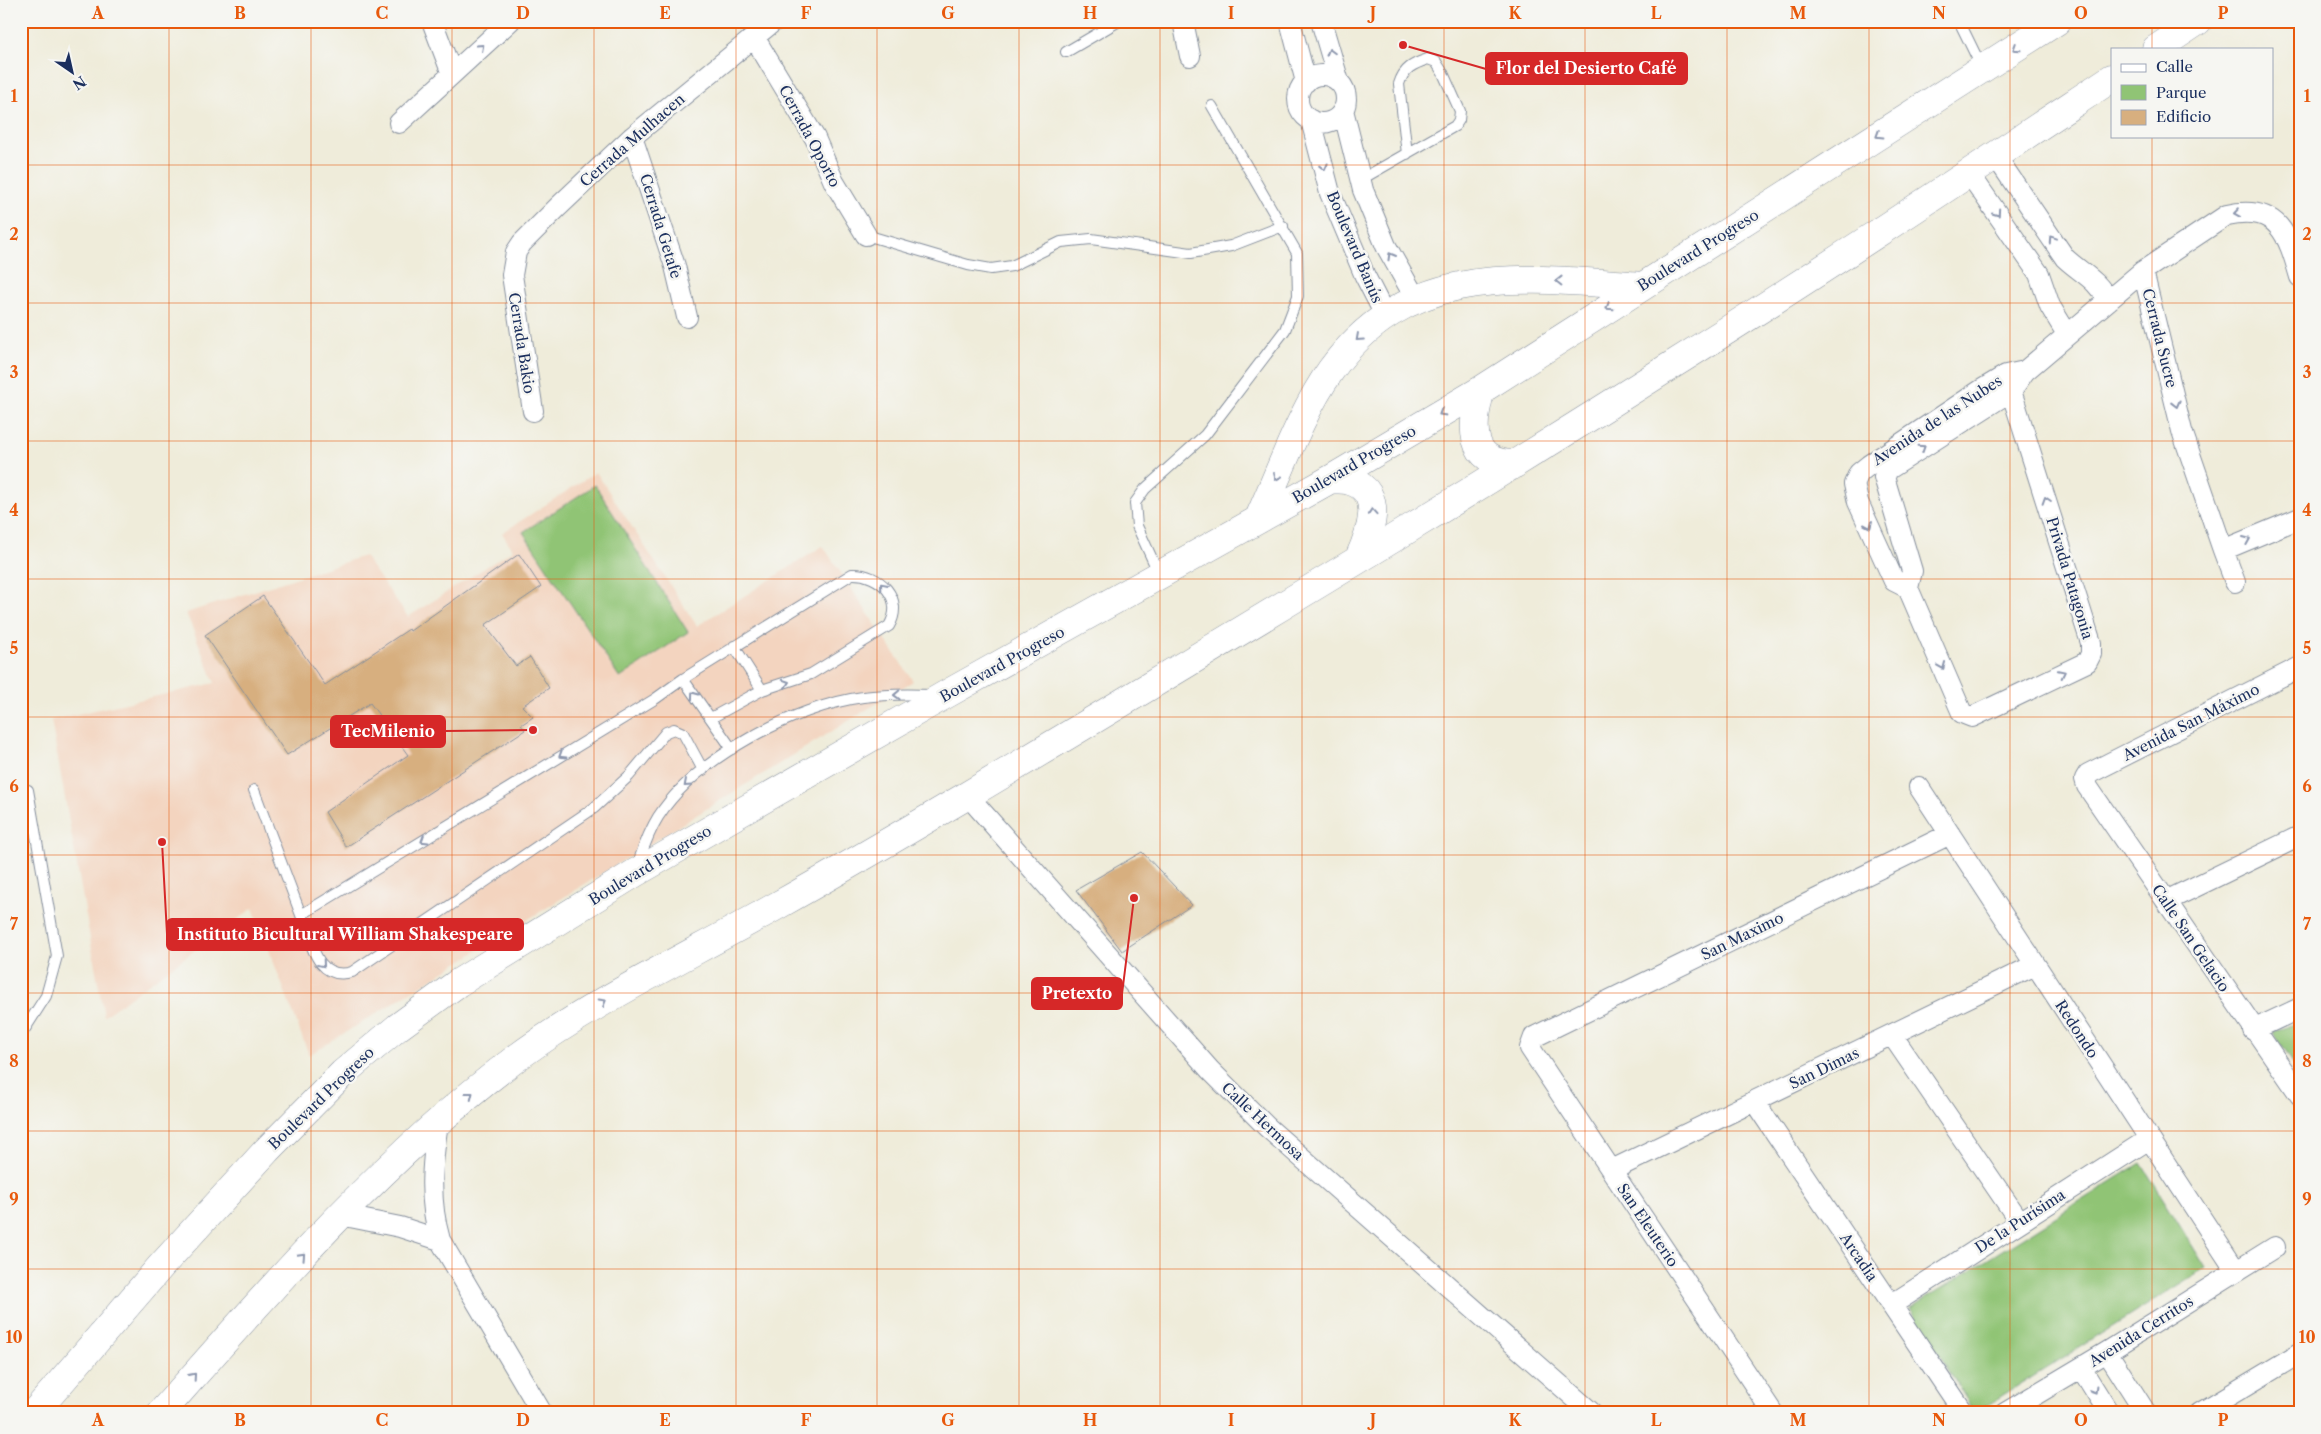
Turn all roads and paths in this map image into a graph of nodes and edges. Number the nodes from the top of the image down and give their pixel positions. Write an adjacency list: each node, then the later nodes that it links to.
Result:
1 (432, 21): 16 (street)
2 (510, 21): 16 (street, one-way to 2)
3 (774, 21): 11 (street, Cerrada Mulhacen)
4 (1119, 21): 13 (lane)
5 (1183, 21): 14 (street)
6 (1290, 21): 18 (street)
7 (1321, 21): 19 (street, one-way to 7)
8 (1959, 21): 15 (lane)
9 (2057, 21): 15 (main road, Boulevard Progreso, one-way to 15)
10 (2198, 21): 12 (main road)
11 (754, 36): 24 (street, Cerrada Mulhacen); 30 (street, Cerrada Oporto)
12 (2158, 48)
13 (1066, 52)
14 (1190, 56)
15 (1983, 69): 36 (main road, Boulevard Progreso, one-way to 36)
16 (452, 74): 23 (street)
17 (2111, 79): 26 (main road)
18 (1306, 82): 19 (street); 22 (street)
19 (1339, 82): 21 (street)
20 (1212, 106): 29 (lane)
21 (1343, 110): 22 (street); 28 (street, Boulevard Banús)
22 (1311, 120): 39 (street, Boulevard Banús, one-way to 39)
23 (400, 123)
24 (632, 137): 33 (street, Cerrada Mulhacen); 40 (street, Cerrada Getafe)
25 (1407, 154): 25 (lane); 28 (lane)
26 (1995, 156): 27 (main road); 31 (street, one-way to 26)
27 (1969, 173): 34 (street, one-way to 34); 45 (main road)
28 (1360, 180): 37 (street, Boulevard Banús, one-way to 28)
29 (1282, 226): 30 (lane); 53 (lane)
30 (866, 235)
31 (2065, 258): 34 (street); 38 (street)
32 (2143, 272): 35 (street, Cerrada Sucre, one-way to 32); 38 (street, Avenida de las Nubes); 51 (street, Cerrada Sucre, one-way to 51)
33 (512, 274): 44 (street, Cerrada Bakio)
34 (2039, 274): 41 (street)
35 (2300, 277)
36 (1642, 286): 37 (main road, one-way to 37); 43 (main road, Boulevard Progreso, one-way to 43)
37 (1416, 298): 39 (main road)
38 (2108, 302): 41 (street, Avenida de las Nubes)
39 (1385, 315): 50 (main road, one-way to 50)
40 (687, 317)
41 (2067, 334): 42 (street, Avenida de las Nubes)
42 (2014, 379): 46 (street, Avenida de las Nubes, one-way to 42); 48 (street, Avenida de las Nubes); 55 (street, Privada Patagonia, one-way to 42)
43 (1480, 390): 45 (main road); 47 (main road, Boulevard Progreso, one-way to 47)
44 (533, 411)
45 (1515, 464): 52 (main road)
46 (1884, 477): 48 (street); 55 (street, Privada Patagonia)
47 (1331, 479): 50 (main road, Boulevard Progreso); 52 (main road, one-way to 47)
48 (1855, 479): 55 (street, Privada Patagonia, one-way to 55)
49 (2300, 518): 51 (street, one-way to 49)
50 (1258, 520): 53 (main road, Boulevard Progreso)
51 (2223, 550): 54 (street, Cerrada Sucre)
52 (1359, 558): 68 (main road)
53 (1159, 575): 60 (main road, Boulevard Progreso)
54 (2235, 582)
55 (1908, 588)
56 (734, 646): 58 (lane); 59 (lane); 59 (lane, one-way to 56)
57 (2300, 667): 64 (street, Avenida San Máximo)
58 (683, 679): 61 (lane, one-way to 58); 73 (lane, one-way to 73)
59 (762, 690): 61 (lane)
60 (945, 695): 62 (lane, one-way to 62); 71 (main road, Boulevard Progreso)
61 (711, 718): 62 (lane)
62 (732, 749): 63 (lane)
63 (704, 770): 71 (lane, one-way to 71); 73 (lane, one-way to 63)
64 (2085, 779): 72 (street, Calle San Gelacio)
65 (1919, 787): 69 (street, Redondo)
66 (28, 790): 77 (lane)
67 (254, 790): 73 (lane)
68 (968, 796): 82 (main road, one-way to 68); 97 (street, Calle Hermosa)
69 (1950, 834): 74 (street, Redondo); 79 (street, San Maximo)
70 (2300, 836): 72 (street)
71 (635, 873): 95 (main road, Boulevard Progreso)
72 (2166, 901): 76 (street, Calle San Gelacio)
73 (301, 916)
74 (2036, 965): 78 (street, San Dimas); 83 (street, Redondo)
75 (2300, 1008): 76 (street)
76 (2253, 1030): 80 (street, Calle San Gelacio)
77 (21, 1034)
78 (1892, 1035): 81 (street, San Dimas); 86 (street)
79 (1534, 1037): 84 (street, San Eleuterio)
80 (2300, 1095)
81 (1754, 1102): 84 (street, San Dimas); 90 (street, Arcadia)
82 (438, 1122): 85 (main road); 87 (street)
83 (2149, 1139): 86 (street, De la Purísima); 89 (street, Redondo)
84 (1612, 1170): 98 (street, San Eleuterio)
85 (340, 1215): 87 (street); 94 (main road, one-way to 85)
86 (2020, 1222): 90 (street, De la Purísima)
87 (440, 1240): 96 (street)
88 (2275, 1247): 89 (street, Avenida Cerritos)
89 (2236, 1271): 91 (street, Avenida Cerritos)
90 (1891, 1304): 99 (street, Arcadia)
91 (2107, 1352): 93 (street, Avenida Cerritos); 102 (street)
92 (2300, 1354): 103 (street)
93 (2080, 1368): 100 (street, Avenida Cerritos); 101 (street, one-way to 101)
94 (163, 1412)
95 (34, 1413)
96 (542, 1413)
97 (1592, 1413)
98 (1773, 1413)
99 (1964, 1413)
100 (2005, 1413)
101 (2108, 1413)
102 (2146, 1413)
103 (2200, 1413)

